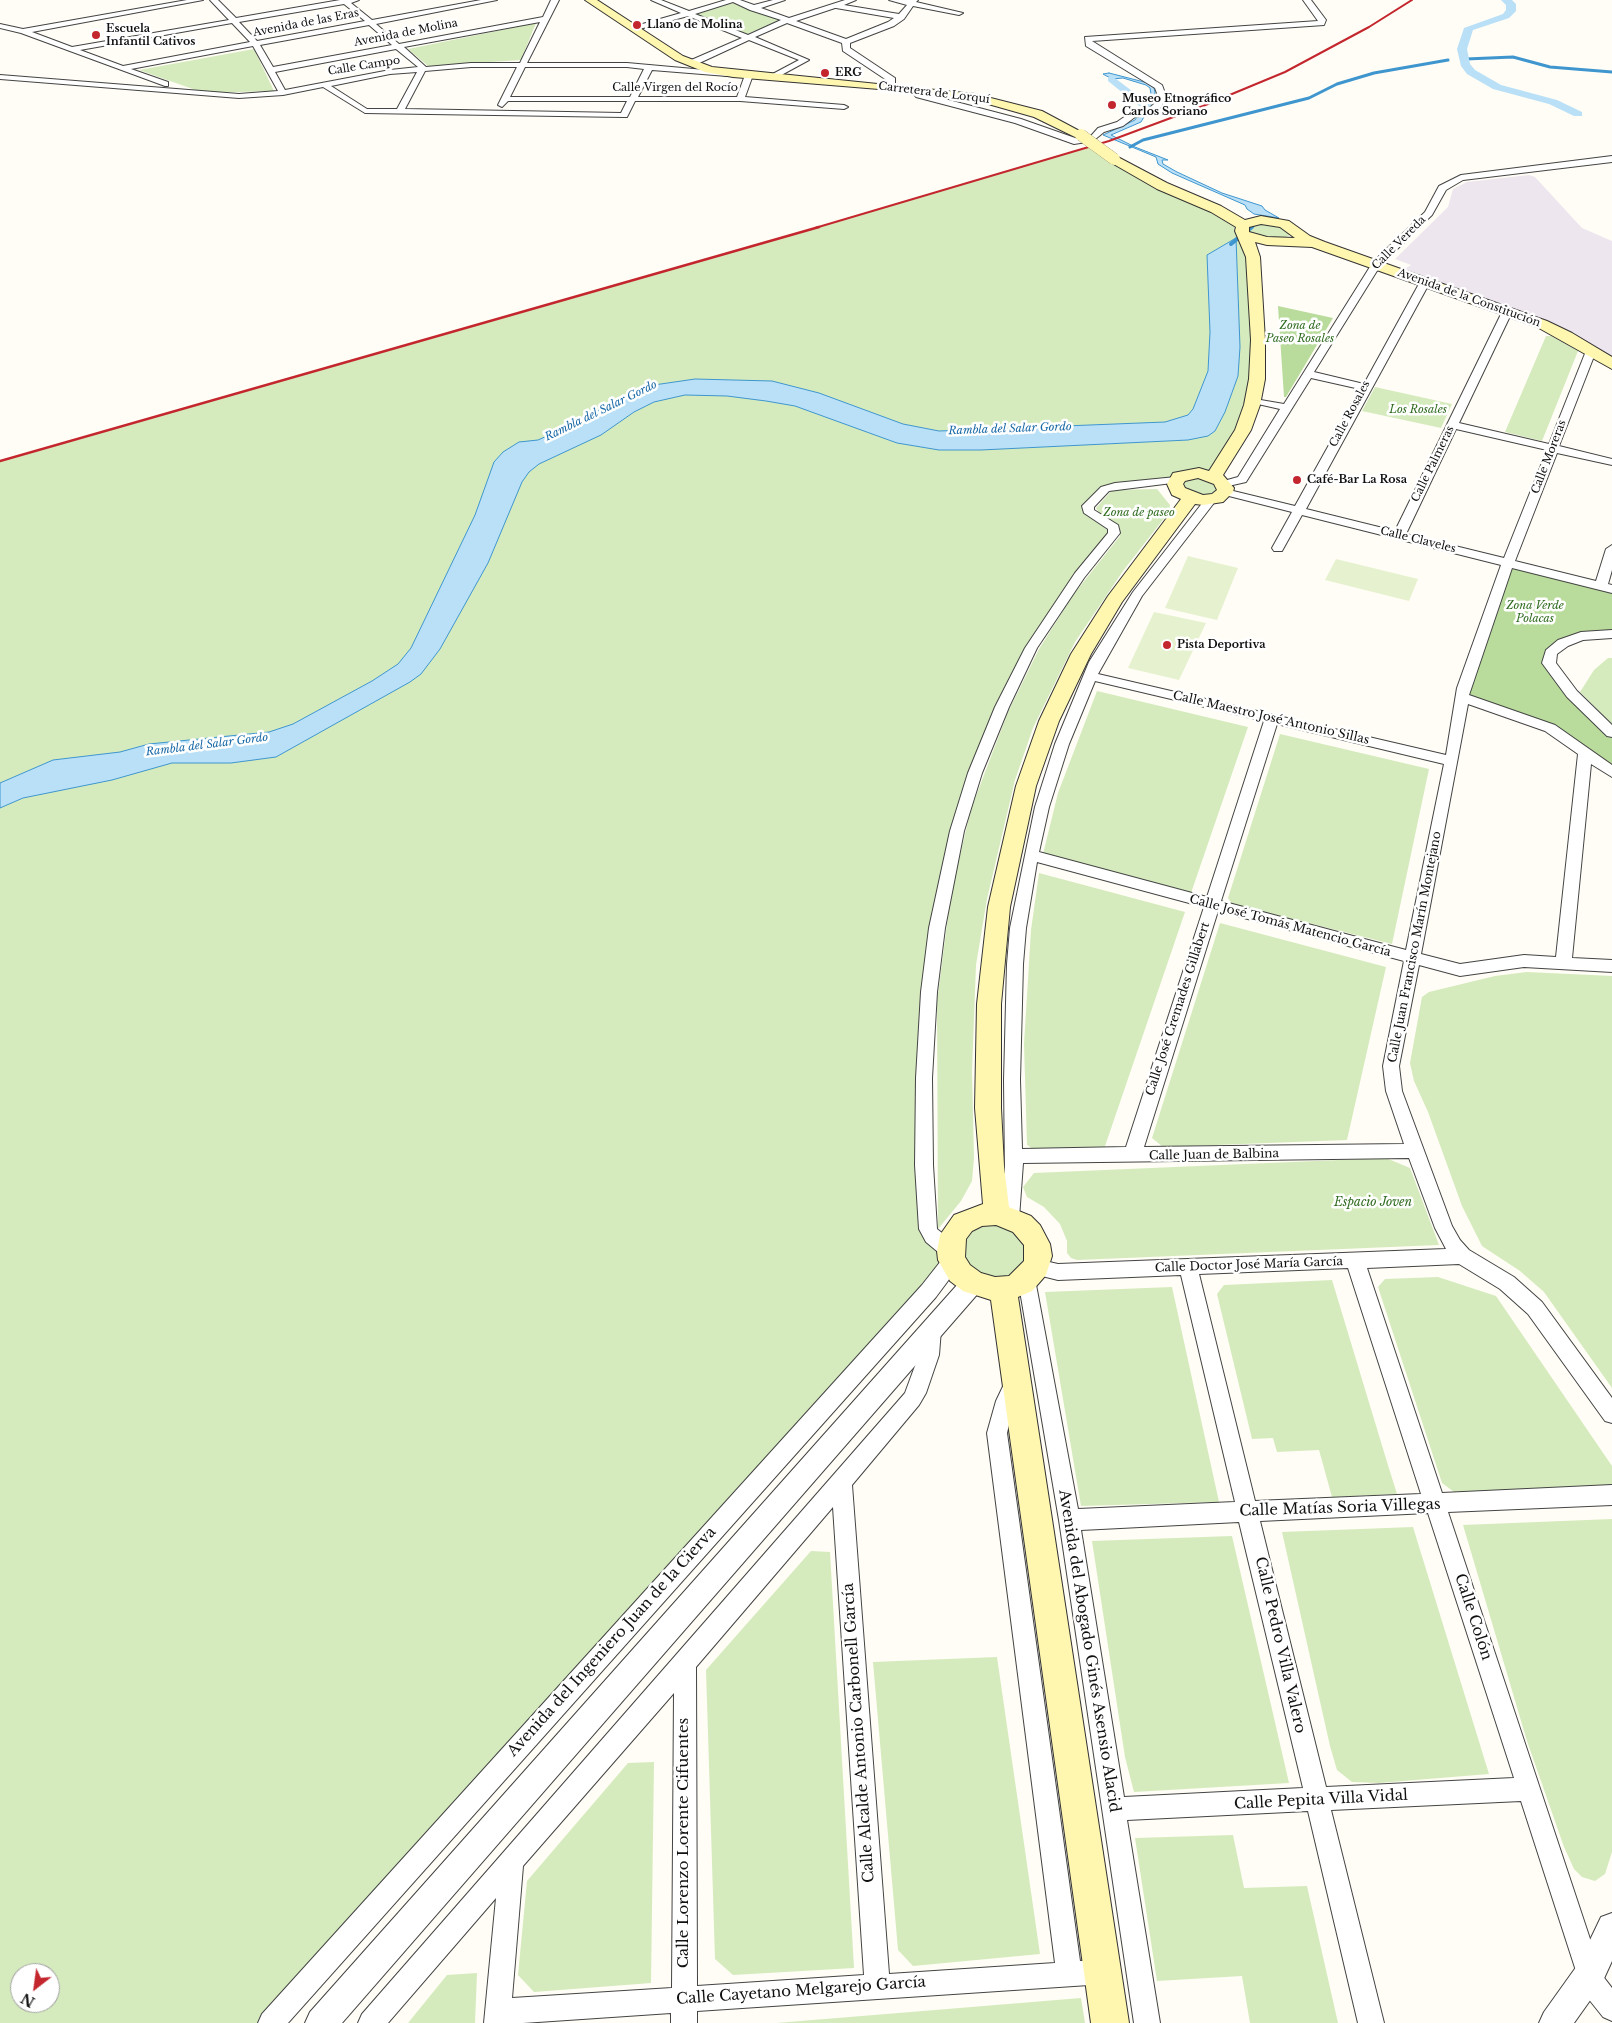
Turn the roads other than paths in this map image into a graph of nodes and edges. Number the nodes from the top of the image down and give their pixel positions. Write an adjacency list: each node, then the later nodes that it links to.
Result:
1 (199, 0): 27 (street)
2 (214, 0): 22 (street)
3 (355, 0): 13 (street)
4 (493, 0): 14 (street, Avenida de las Eras)
5 (555, 0): 21 (street)
6 (590, 0): 26 (main road, Carretera de Lorquí)
7 (655, 0): 19 (street)
8 (733, 0): 17 (street); 19 (street)
9 (781, 0): 17 (street)
10 (852, 0): 16 (street)
11 (893, 0): 15 (street)
12 (1307, 0): 45 (street)
13 (345, 1): 22 (street); 24 (street)
14 (466, 2): 24 (street, Avenida de las Eras)
15 (913, 2): 18 (street); 20 (street)
16 (836, 6): 20 (street); 23 (street)
17 (753, 8): 23 (street)
18 (959, 13)
19 (687, 14): 26 (street); 28 (street)
20 (901, 17): 29 (street)
21 (544, 18): 31 (street, Avenida de Molina); 33 (street)
22 (235, 21): 30 (street); 32 (street)
23 (788, 21): 28 (street); 29 (street)
24 (371, 22): 30 (street, Avenida de las Eras); 31 (street)
25 (0, 26): 27 (street)
26 (635, 29): 34 (main road, Carretera de Lorquí)
27 (23, 31): 32 (street)
28 (745, 38): 34 (street); 42 (street)
29 (846, 42): 44 (street)
30 (256, 44): 36 (street, Avenida de las Eras); 38 (street)
31 (399, 46): 37 (street); 38 (street, Avenida de Molina)
32 (72, 49): 36 (street)
33 (524, 63): 35 (street, Calle Campo); 37 (street, Calle Campo); 48 (street)
34 (692, 64): 39 (main road, Carretera de Lorquí)
35 (649, 67): 39 (street, Calle Campo); 49 (street)
36 (123, 68): 47 (street)
37 (422, 68): 43 (street, Calle Campo); 52 (street)
38 (271, 70): 46 (street)
39 (733, 74): 40 (main road, Carretera de Lorquí)
40 (749, 75): 42 (main road, Carretera de Lorquí); 50 (street)
41 (0, 77): 47 (street, Calle Campo)
42 (771, 77): 44 (main road, Carretera de Lorquí)
43 (323, 84): 46 (street, Calle Campo); 52 (street)
44 (892, 87): 45 (main road, Carretera de Lorquí)
45 (914, 89): 57 (main road, Carretera de Lorquí, bridge)
46 (282, 93): 47 (street, Calle Campo)
47 (199, 94)
48 (506, 98): 49 (street, Calle Virgen del Rocío); 53 (street)
49 (633, 99): 50 (street, Calle Virgen del Rocío); 53 (street)
50 (740, 99): 51 (street, Calle Virgen del Rocío)
51 (844, 107)
52 (399, 112): 53 (street)
53 (498, 114)
54 (1612, 159): 55 (street, Calle Vereda)
55 (1601, 160): 56 (street); 62 (street, Calle Vereda)
56 (1612, 169)
57 (1216, 209): 58 (main road); 59 (main road)
58 (1261, 220): 59 (main road); 60 (main road)
59 (1244, 230): 60 (main road); 61 (main road)
60 (1283, 238): 61 (main road); 62 (main road, Avenida de la Constitución)
61 (1253, 257): 69 (main road)
62 (1376, 264): 63 (main road, Avenida de la Constitución); 67 (street, Calle Vereda)
63 (1425, 282): 64 (main road, Avenida de la Constitución); 68 (street, Calle Rosales)
64 (1507, 312): 65 (main road, Avenida de la Constitución); 71 (street, Calle Palmeras)
65 (1591, 351): 66 (main road, Avenida de la Constitución); 72 (street, Calle Moreras)
66 (1612, 364)
67 (1309, 374): 68 (street); 70 (street, Calle Vereda)
68 (1365, 387): 76 (street, Calle Rosales)
69 (1253, 400): 70 (street); 75 (main road)
70 (1288, 408): 75 (street, Calle Vereda)
71 (1452, 425): 72 (street); 77 (street, Calle Palmeras)
72 (1552, 448): 73 (street); 80 (street, Calle Moreras)
73 (1612, 462)
74 (1176, 480): 75 (main road); 75 (main road); 99 (street)
75 (1213, 490): 76 (street, Calle Claveles); 83 (street); 98 (main road)
76 (1298, 510): 77 (street, Calle Claveles); 78 (street, Calle Rosales)
77 (1399, 536): 80 (street, Calle Claveles)
78 (1278, 548)
79 (1612, 549): 81 (street)
80 (1508, 563): 81 (street, Calle Claveles); 84 (street, Calle Juan Francisco Marín Montejano)
81 (1606, 588)
82 (1612, 634): 86 (street)
83 (1090, 676): 85 (street, Calle Maestro José Antonio Sillas); 90 (street)
84 (1462, 697): 87 (street); 88 (street, Calle Juan Francisco Marín Montejano)
85 (1272, 719): 88 (street, Calle Maestro José Antonio Sillas); 91 (street, Calle José Cremades Gillabert)
86 (1612, 733)
87 (1585, 753): 89 (street); 93 (street)
88 (1452, 761): 92 (street, Calle Juan Francisco Marín Montejano)
89 (1612, 772)
90 (1031, 855): 91 (street, Calle José Tomás Matencio García); 96 (street)
91 (1211, 904): 92 (street, Calle José Tomás Matencio García); 97 (street, Calle José Cremades Gillabert)
92 (1414, 960): 93 (street, Calle José Tomás Matencio García); 95 (street, Calle Juan Francisco Marín Montejano)
93 (1563, 964): 94 (street, Calle José Tomás Matencio García)
94 (1612, 966)
95 (1415, 1151): 97 (street, Calle Juan de Balbina); 100 (street, Calle Juan Francisco Marín Montejano)
96 (1014, 1156): 97 (street, Calle Juan de Balbina); 98 (street)
97 (1132, 1156)
98 (1004, 1216): 99 (main road); 103 (main road)
99 (951, 1255): 103 (main road); 125 (street, Avenida del Ingeniero Juan de la Cierva)
100 (1462, 1256): 101 (street, Calle Doctor José María García); 106 (street, Calle Juan Francisco Marín Montejano)
101 (1355, 1261): 102 (street, Calle Doctor José María García); 109 (street, Calle Colón)
102 (1188, 1267): 103 (street, Calle Doctor José María García); 110 (street, Calle Pedro Villa Valero)
103 (1010, 1279): 104 (street); 105 (main road); 111 (street, Avenida del Abogado Ginés Asensio Alacid)
104 (931, 1329): 107 (street); 126 (street)
105 (1017, 1378): 118 (main road); 119 (street)
106 (1612, 1414)
107 (841, 1480): 112 (street); 121 (street, Calle Alcalde Antonio Carbonell García)
108 (1612, 1495): 109 (street, Calle Matías Soria Villegas)
109 (1437, 1504): 110 (street, Calle Matías Soria Villegas); 113 (street, Calle Colón)
110 (1248, 1512): 111 (street, Calle Matías Soria Villegas); 114 (street, Calle Pedro Villa Valero)
111 (1069, 1520): 115 (street, Avenida del Abogado Ginés Asensio Alacid)
112 (685, 1663): 116 (street); 123 (street, Calle Lorenzo Lorente Cifuentes)
113 (1528, 1789): 114 (street, Calle Pepita Villa Vidal); 120 (street, Calle Colón)
114 (1317, 1800): 115 (street, Calle Pepita Villa Vidal); 130 (street, Calle Pedro Villa Valero)
115 (1114, 1809): 129 (street, Avenida del Abogado Ginés Asensio Alacid)
116 (512, 1860): 124 (street); 127 (street)
117 (1612, 1928): 120 (street)
118 (1104, 1972): 119 (street, Calle Cayetano Melgarejo García); 128 (main road)
119 (1069, 1973): 121 (street, Calle Cayetano Melgarejo García)
120 (1589, 1976): 122 (street, Calle Colón); 131 (street)
121 (877, 1987): 123 (street, Calle Cayetano Melgarejo García)
122 (1612, 2008)
123 (684, 2011): 124 (street, Calle Cayetano Melgarejo García)
124 (497, 2018)
125 (271, 2023)
126 (321, 2023)
127 (371, 2023)
128 (1110, 2023)
129 (1147, 2023)
130 (1372, 2023)
131 (1555, 2023)

